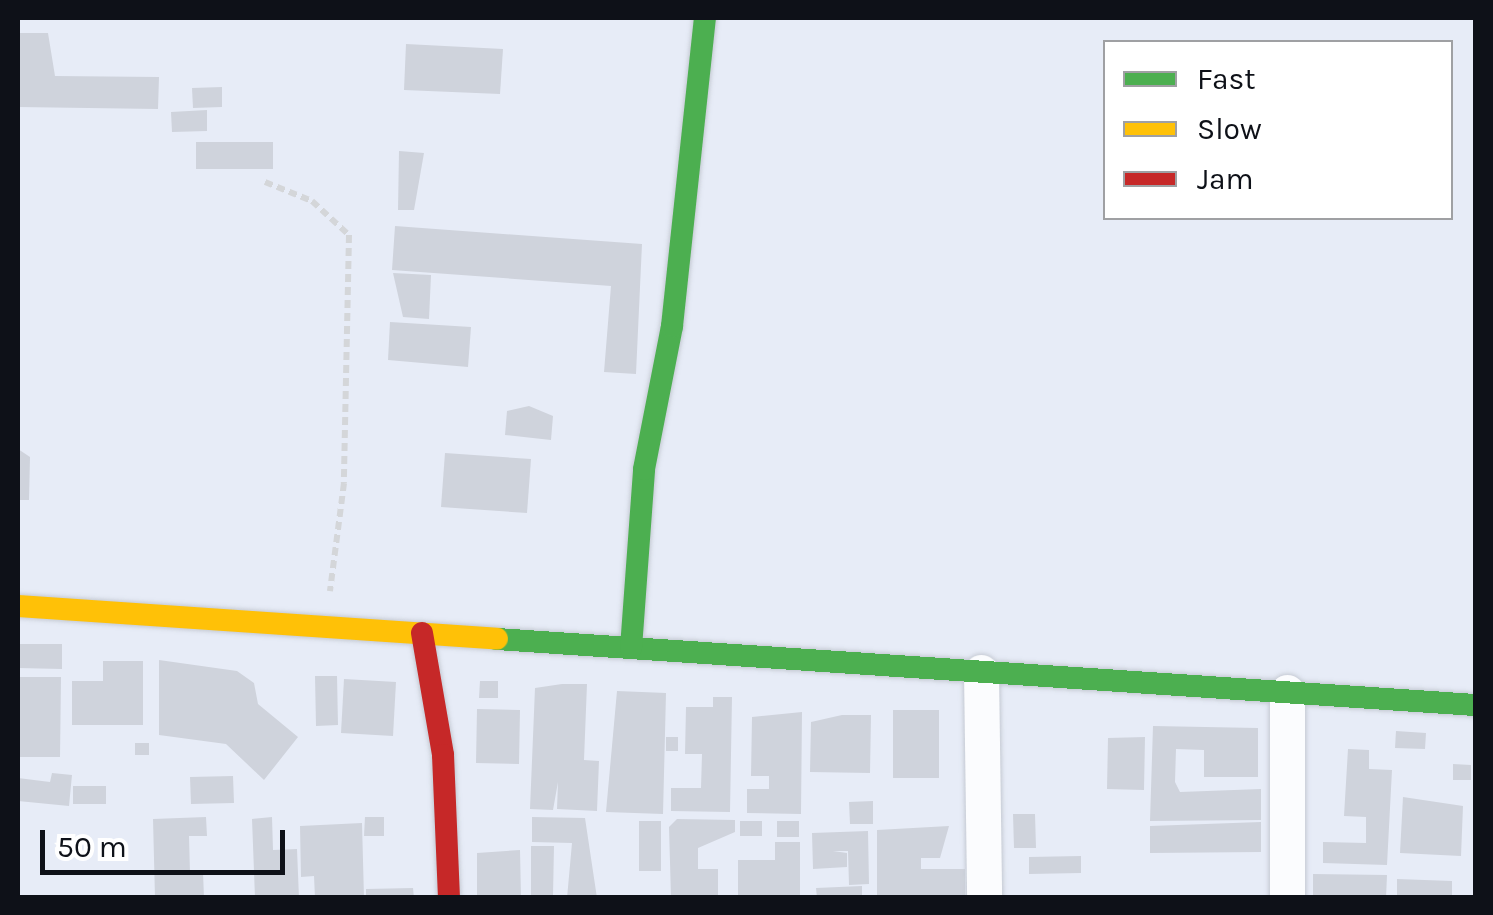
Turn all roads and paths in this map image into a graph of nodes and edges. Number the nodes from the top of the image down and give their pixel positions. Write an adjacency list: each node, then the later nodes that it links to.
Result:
1 (705, 18): 6 (street)
2 (264, 182): 4 (path)
3 (18, 606): 4 (street)
4 (326, 627): 5 (street)
5 (422, 634): 6 (street); 10 (street)
6 (631, 648): 7 (street)
7 (981, 672): 8 (street); 11 (street)
8 (1287, 692): 9 (street); 12 (street)
9 (1476, 705)
10 (449, 898)
11 (984, 898)
12 (1287, 898)

